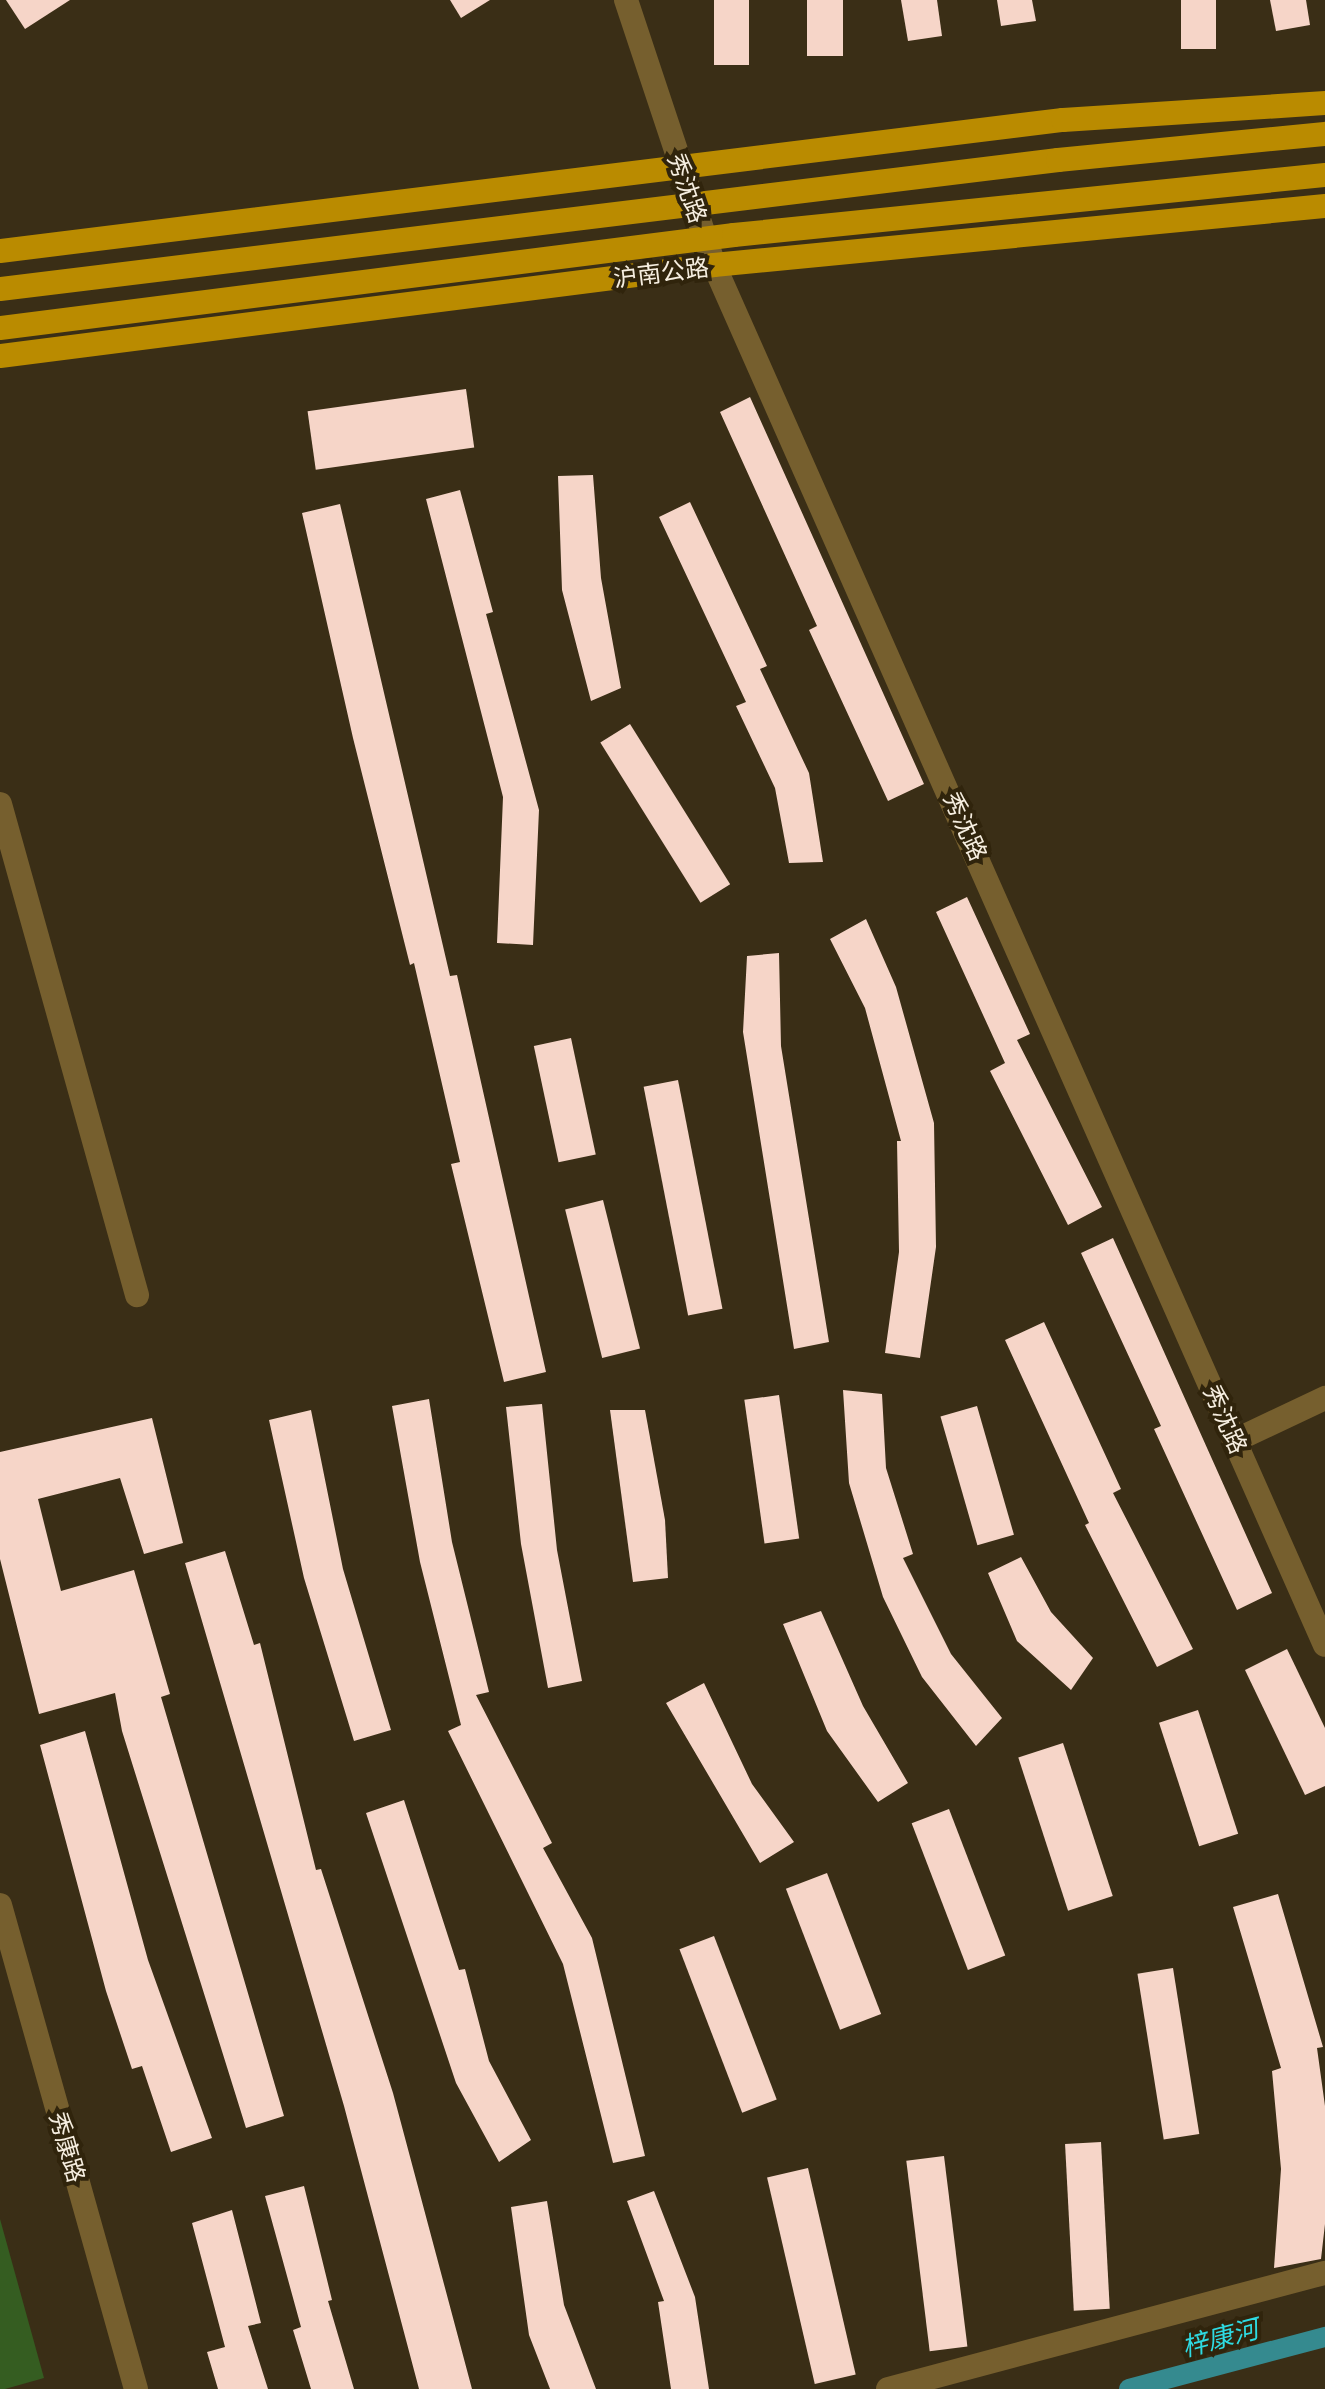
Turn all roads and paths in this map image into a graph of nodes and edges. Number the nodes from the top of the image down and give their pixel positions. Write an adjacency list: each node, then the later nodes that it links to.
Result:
1 (626, 0): 4 (street, 秀沈路)
2 (1325, 103): 4 (main road)
3 (1325, 134): 9 (main road, bridge)
4 (679, 164): 7 (main road); 8 (street, 秀沈路)
5 (1325, 175): 10 (main road, bridge)
6 (1325, 206): 8 (main road, 沪南公路)
7 (0, 251)
8 (714, 265): 11 (main road, 沪南公路); 15 (street, 秀沈路)
9 (0, 289)
10 (0, 328)
11 (0, 356)
12 (0, 804): 13 (street)
13 (137, 1295)
14 (1325, 1398): 15 (street)
15 (1235, 1441): 16 (street, 秀沈路)
16 (1325, 1645)
17 (0, 1905): 19 (street, 秀康路)
18 (1325, 2273): 20 (street)
19 (136, 2389)
20 (888, 2389)

